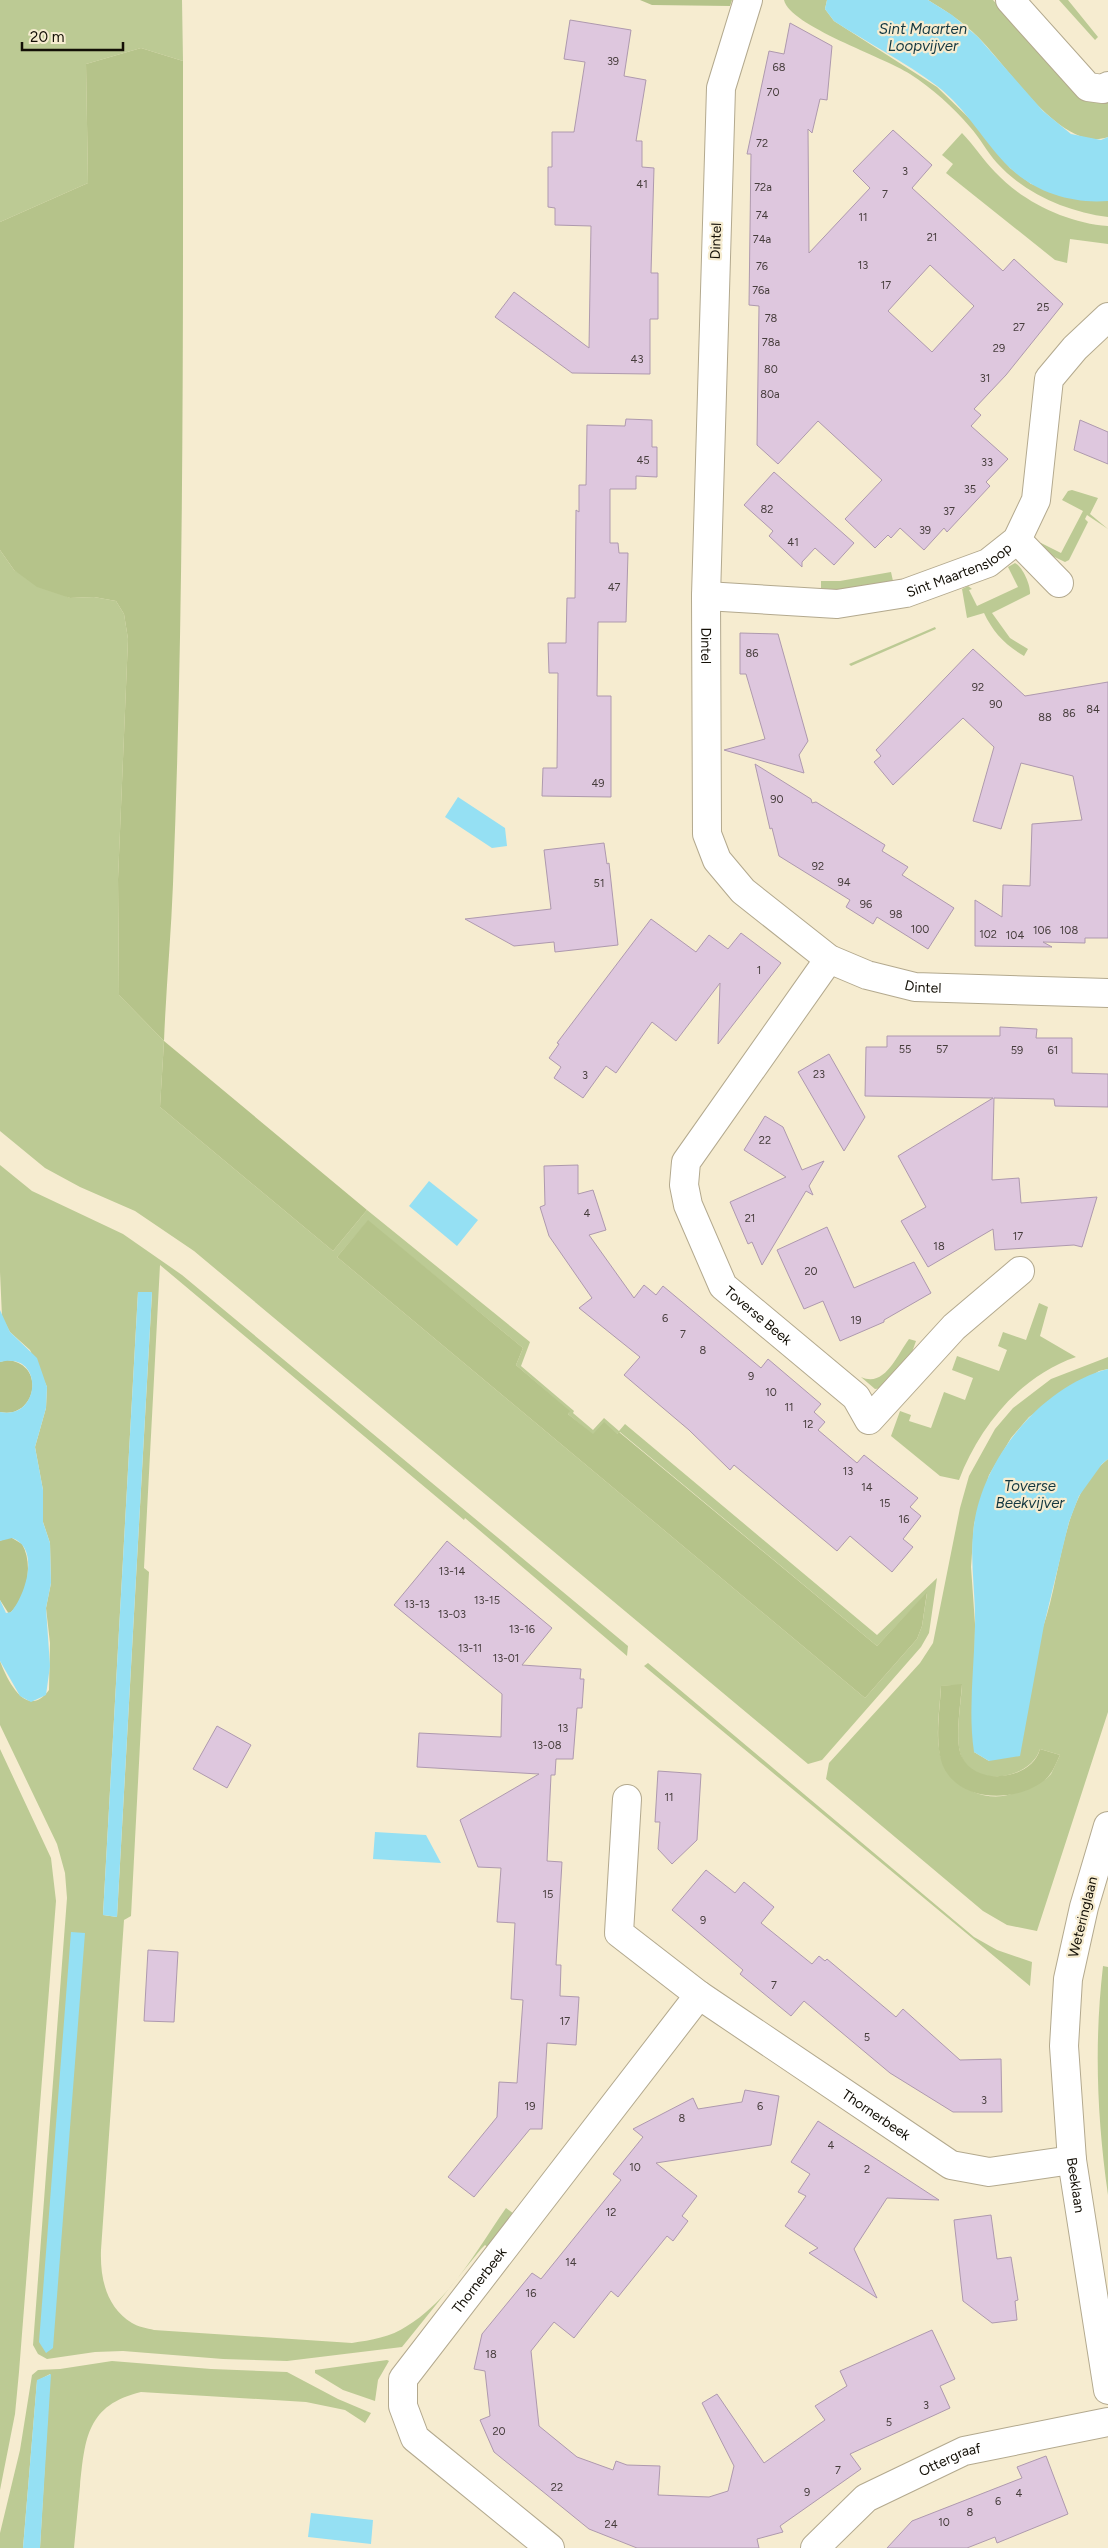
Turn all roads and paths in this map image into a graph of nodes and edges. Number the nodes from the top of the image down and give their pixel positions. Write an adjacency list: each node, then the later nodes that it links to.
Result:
1 (748, 0): 7 (street, Dintel)
2 (1010, 0): 3 (street)
3 (1108, 86)
4 (1108, 317): 5 (street, Sint Maartensloop)
5 (1017, 540): 6 (street); 7 (street, Sint Maartensloop)
6 (1059, 583)
7 (706, 596): 8 (street, Dintel)
8 (829, 959): 9 (street, Dintel); 10 (street, Toverse Beek)
9 (1108, 993)
10 (1020, 1271)
11 (627, 1799): 14 (street, Thornerbeek)
12 (1108, 1826): 13 (street, Weteringlaan)
13 (1068, 1979): 15 (street, Beeklaan)
14 (699, 1995): 15 (street, Thornerbeek); 18 (street, Thornerbeek)
15 (1072, 2160): 16 (street, Beeklaan)
16 (1108, 2390)
17 (1108, 2422): 19 (street, Ottergraaf)
18 (550, 2548)
19 (815, 2548)

